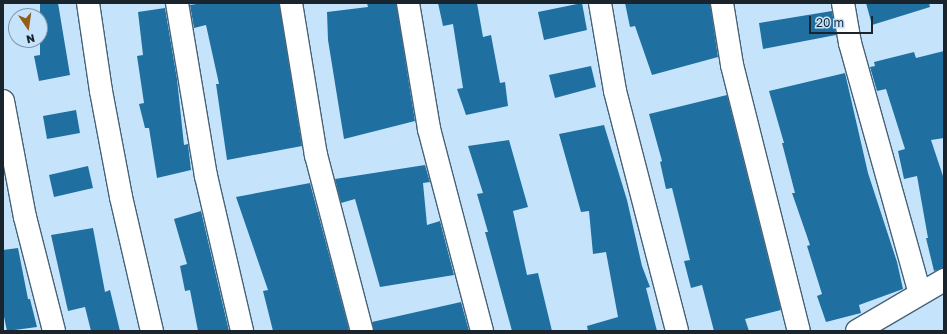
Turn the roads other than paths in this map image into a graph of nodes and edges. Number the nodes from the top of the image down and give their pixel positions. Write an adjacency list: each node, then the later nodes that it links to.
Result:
1 (88, 3): 12 (street)
2 (177, 3): 13 (street)
3 (291, 3): 14 (street)
4 (408, 3): 15 (street)
5 (600, 3): 16 (street)
6 (722, 3): 17 (street)
7 (843, 3): 10 (street)
8 (3, 101): 11 (street)
9 (944, 280): 10 (street)
10 (920, 294): 18 (street)
11 (54, 331)
12 (152, 331)
13 (242, 331)
14 (362, 331)
15 (482, 331)
16 (677, 331)
17 (799, 331)
18 (857, 331)

